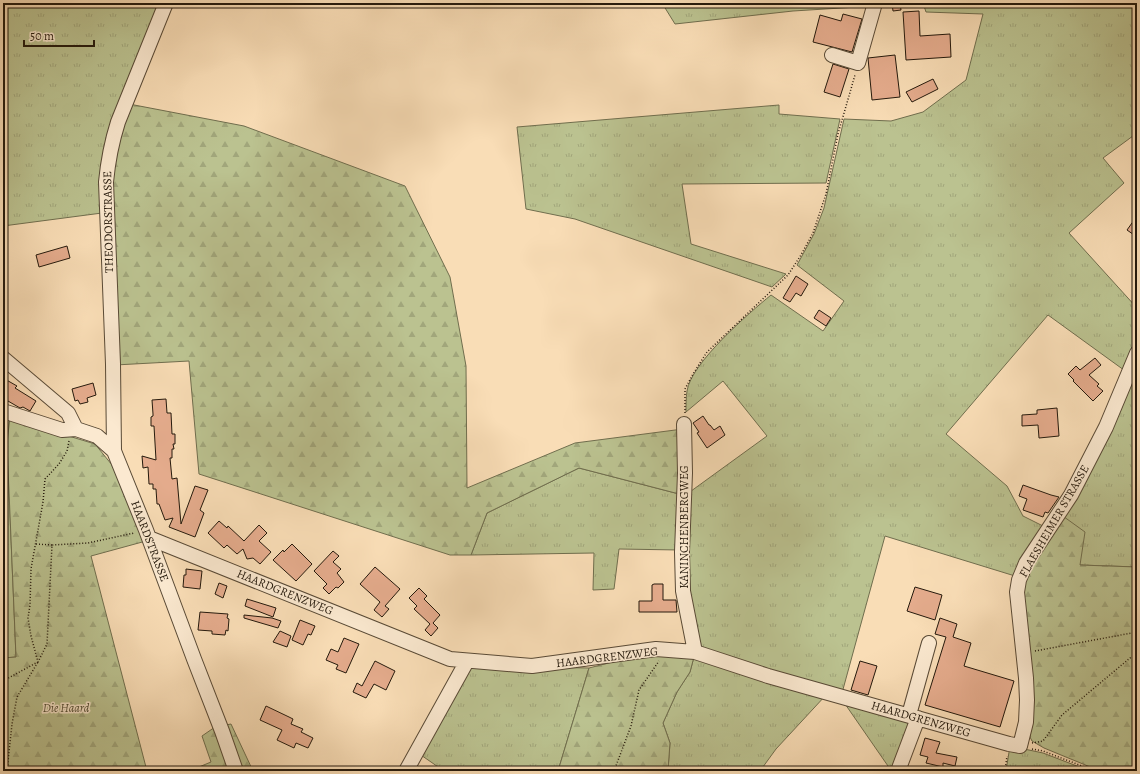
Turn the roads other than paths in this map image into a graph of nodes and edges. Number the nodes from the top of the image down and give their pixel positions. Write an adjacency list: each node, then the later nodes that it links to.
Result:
1 (166, 3): 9 (street, THEODORSTRASSE)
2 (876, 3): 3 (street)
3 (832, 55)
4 (1137, 353): 15 (street, FLAESHEIMER STRASSE)
5 (3, 358): 8 (street)
6 (3, 411): 8 (street)
7 (684, 424): 12 (street, KANINCHENBERGWEG)
8 (76, 429): 9 (street, HAARDSTRASSE)
9 (114, 451): 10 (street, HAARDSTRASSE)
10 (148, 534): 13 (street, HAARDGRENZWEG); 16 (street, HAARDSTRASSE)
11 (929, 643): 14 (street)
12 (696, 652): 13 (street, HAARDGRENZWEG); 14 (street, HAARDGRENZWEG)
13 (467, 661): 17 (street)
14 (913, 717): 15 (street, HAARDGRENZWEG); 18 (street)
15 (1015, 745)
16 (236, 771)
17 (406, 771)
18 (898, 771)

